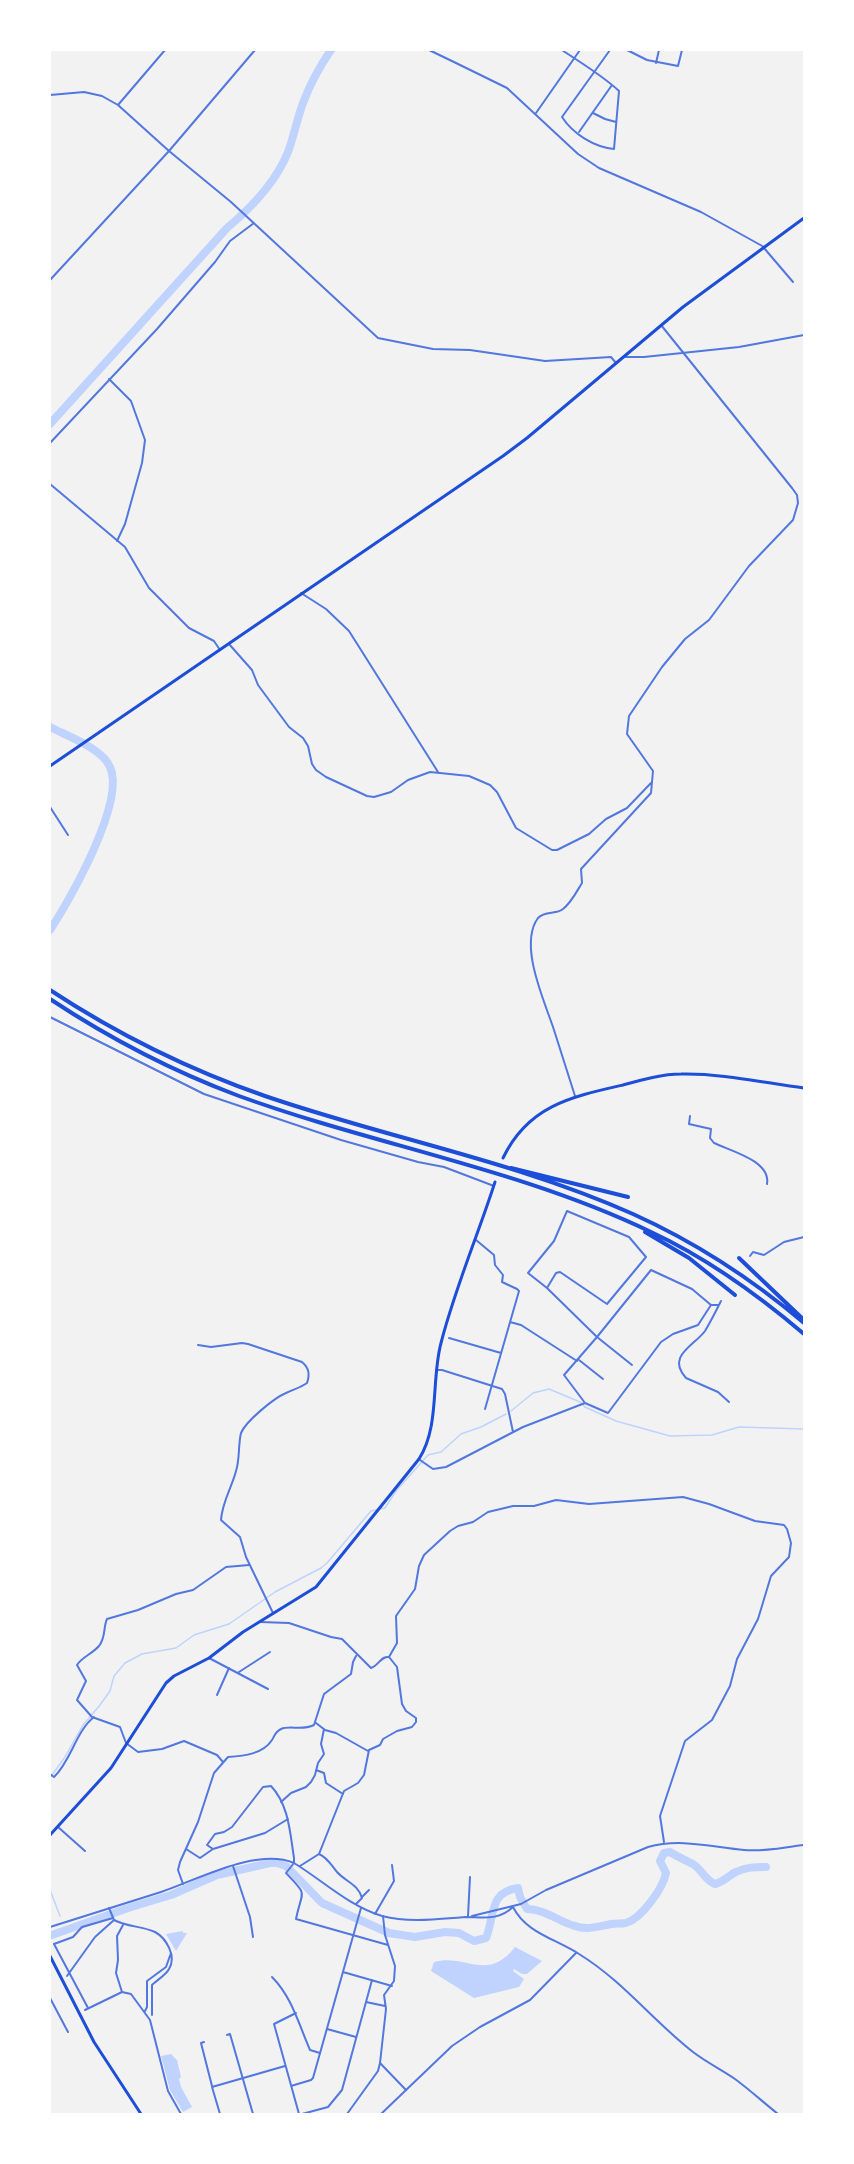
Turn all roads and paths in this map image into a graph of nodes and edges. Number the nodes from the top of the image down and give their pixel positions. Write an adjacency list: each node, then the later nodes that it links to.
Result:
1 (165, 50): 15 (street)
2 (255, 50): 20 (street)
3 (429, 50): 16 (street)
4 (562, 50): 10 (street)
5 (580, 50): 10 (street)
6 (610, 50): 12 (street)
7 (627, 50): 11 (street)
8 (659, 50): 11 (street)
9 (682, 50): 11 (street)
10 (574, 58): 12 (street); 16 (street)
11 (656, 63)
12 (594, 72): 13 (street); 19 (street)
13 (612, 85): 17 (street); 18 (street)
14 (50, 95): 15 (street)
15 (118, 105): 20 (street)
16 (536, 113): 23 (street)
17 (592, 113): 18 (street); 19 (street)
18 (616, 122): 19 (street)
19 (578, 133)
20 (169, 151): 22 (street); 24 (street)
21 (804, 218): 23 (main road)
22 (254, 222): 30 (street); 31 (street)
23 (764, 247): 25 (street); 26 (main road)
24 (50, 280)
25 (793, 282)
26 (661, 325): 28 (street); 29 (main road)
27 (804, 335): 28 (street)
28 (683, 353): 29 (street); 40 (street)
29 (623, 357): 30 (main road)
30 (616, 363): 35 (main road)
31 (109, 379): 32 (street); 34 (street)
32 (50, 443)
33 (50, 484): 34 (street)
34 (117, 541): 37 (street)
35 (301, 593): 36 (main road); 39 (street)
36 (229, 644): 37 (main road); 39 (street)
37 (220, 650): 38 (main road)
38 (50, 766)
39 (438, 772): 40 (street)
40 (651, 783): 47 (street)
41 (50, 807): 42 (street)
42 (68, 835)
43 (50, 990): 50 (highway)
44 (50, 999): 54 (highway)
45 (50, 1017): 51 (street)
46 (804, 1088): 47 (main road)
47 (575, 1096): 49 (main road)
48 (690, 1116): 52 (street)
49 (503, 1158)
50 (479, 1160): 53 (highway); 65 (highway)
51 (495, 1184): 56 (main road)
52 (768, 1184)
53 (628, 1197)
54 (627, 1221): 60 (highway); 66 (highway)
55 (804, 1237): 57 (street)
56 (476, 1240): 64 (street); 73 (main road)
57 (750, 1256)
58 (739, 1258): 65 (highway)
59 (547, 1288): 59 (street); 67 (street)
60 (735, 1295)
61 (721, 1301): 63 (street)
62 (711, 1305): 63 (street); 67 (street); 77 (street)
63 (719, 1305): 76 (street)
64 (510, 1322): 70 (street); 71 (street)
65 (804, 1322)
66 (804, 1334)
67 (597, 1337): 71 (street); 72 (street)
68 (449, 1338): 70 (street)
69 (198, 1345): 81 (street)
70 (501, 1353): 75 (street)
71 (577, 1360): 74 (street); 77 (street)
72 (632, 1365)
73 (436, 1370): 75 (street); 80 (main road)
74 (603, 1378)
75 (491, 1385): 78 (street); 79 (street)
76 (729, 1402)
77 (584, 1404): 79 (street)
78 (485, 1409)
79 (513, 1432): 80 (street)
80 (419, 1459): 82 (main road)
81 (250, 1564): 82 (street); 92 (street)
82 (273, 1615): 83 (main road)
83 (260, 1622): 85 (street); 87 (main road)
84 (270, 1652): 89 (street)
85 (357, 1655): 86 (street); 93 (street)
86 (389, 1657): 96 (street); 105 (street)
87 (209, 1658): 88 (street); 95 (main road)
88 (229, 1668): 89 (street); 91 (street)
89 (239, 1672): 90 (street)
90 (268, 1689)
91 (217, 1695)
92 (92, 1716): 95 (street); 99 (street)
93 (316, 1723): 94 (street); 97 (street)
94 (324, 1730): 96 (street); 98 (street)
95 (126, 1743): 97 (street); 103 (main road)
96 (368, 1751): 100 (street)
97 (223, 1762): 107 (street)
98 (316, 1770): 100 (street); 101 (street)
99 (50, 1774)
100 (343, 1794): 110 (street)
101 (281, 1802): 102 (street); 108 (street)
102 (288, 1819): 108 (street); 111 (street)
103 (58, 1826): 104 (main road); 109 (street)
104 (50, 1835)
105 (664, 1842): 106 (street); 121 (street)
106 (804, 1845)
107 (186, 1849): 108 (street); 116 (street)
108 (213, 1849)
109 (85, 1851)
110 (319, 1854): 113 (street); 118 (street)
111 (294, 1863): 113 (street); 114 (street); 129 (street)
112 (392, 1865): 123 (street)
113 (299, 1866): 119 (street)
114 (234, 1867): 116 (street); 130 (street)
115 (471, 1877): 125 (street)
116 (183, 1884): 122 (street)
117 (369, 1890): 118 (street)
118 (362, 1898): 119 (street)
119 (356, 1904): 120 (street)
120 (361, 1907): 123 (street); 129 (street)
121 (513, 1907): 125 (street); 125 (street); 132 (street)
122 (110, 1910): 126 (street); 128 (street)
123 (375, 1914): 124 (street)
124 (383, 1916): 125 (street); 131 (street)
125 (468, 1917)
126 (113, 1919): 127 (street); 135 (street); 135 (street)
127 (123, 1925): 133 (street); 141 (street)
128 (50, 1927)
129 (353, 1935): 131 (street); 136 (street)
130 (253, 1937)
131 (388, 1945): 140 (street)
132 (577, 1952): 164 (street); 172 (street)
133 (171, 1953): 148 (street); 150 (street)
134 (50, 1956): 165 (main road)
135 (69, 1972): 137 (street); 146 (street)
136 (343, 1972): 139 (street); 153 (street)
137 (67, 1976)
138 (272, 1977): 149 (street)
139 (372, 1980): 140 (street); 144 (street)
140 (392, 1986): 145 (street)
141 (122, 1992): 146 (street); 148 (street)
142 (53, 1994): 143 (street)
143 (50, 1998): 152 (street)
144 (366, 2002): 145 (street); 156 (street)
145 (385, 2006): 159 (street)
146 (88, 2008): 147 (street)
147 (84, 2010)
148 (145, 2012): 166 (street)
149 (296, 2013): 158 (street); 160 (street)
150 (152, 2015)
151 (68, 2020): 152 (street)
152 (63, 2023): 154 (street)
153 (327, 2029): 156 (street); 158 (street)
154 (68, 2032)
155 (227, 2035): 161 (street)
156 (356, 2037): 169 (street)
157 (204, 2042): 163 (street)
158 (320, 2053): 162 (street)
159 (380, 2063): 164 (street); 170 (street)
160 (285, 2066): 161 (street); 162 (street)
161 (243, 2078): 163 (street); 168 (street)
162 (291, 2086): 169 (street)
163 (212, 2087): 167 (street)
164 (406, 2090): 171 (street)
165 (141, 2115)
166 (181, 2115)
167 (220, 2115)
168 (253, 2115)
169 (301, 2115)
170 (347, 2115)
171 (381, 2115)
172 (778, 2115)

